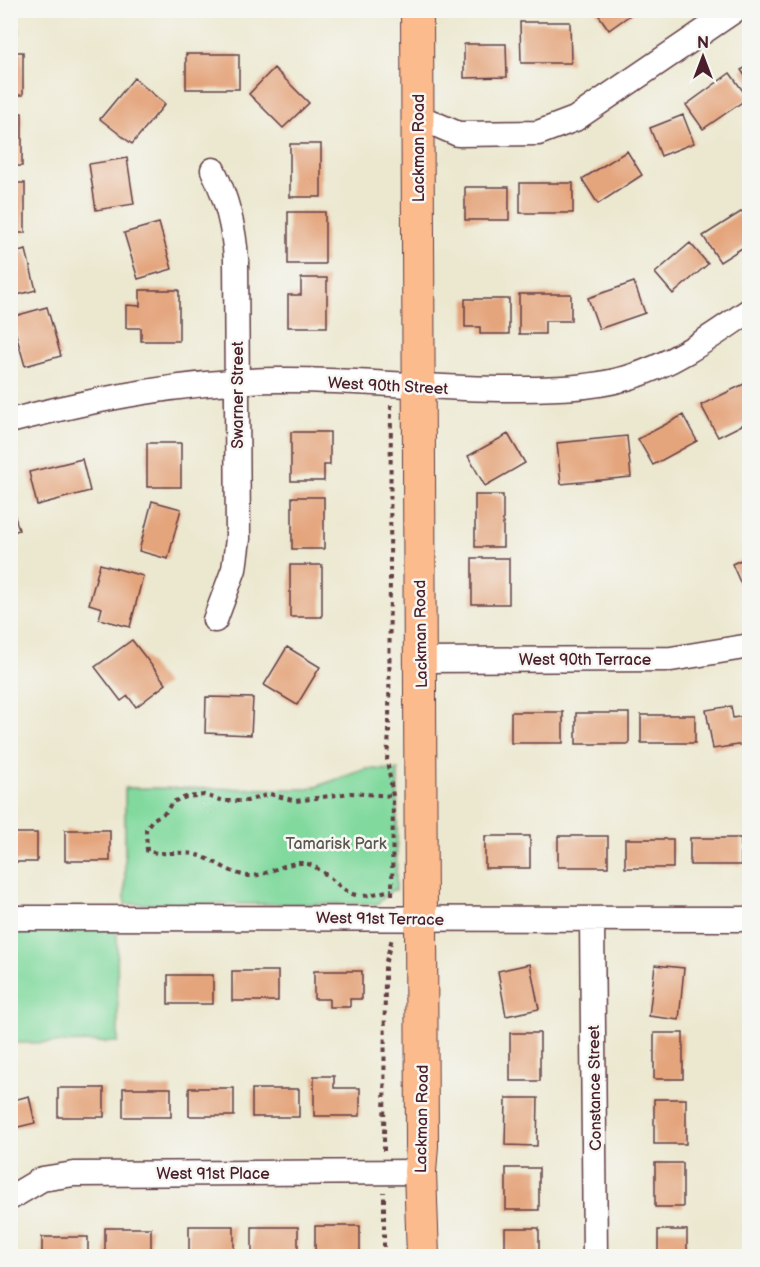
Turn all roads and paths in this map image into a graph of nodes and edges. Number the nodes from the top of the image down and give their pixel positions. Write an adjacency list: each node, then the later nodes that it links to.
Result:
1 (417, 10): 3 (main road, Lackman Road)
2 (735, 10): 3 (street)
3 (419, 117): 7 (main road, Lackman Road)
4 (213, 170): 6 (street, Swarner Street)
5 (750, 310): 7 (street, West 90th Street)
6 (237, 382): 7 (street, West 90th Street); 9 (street, West 90th Street); 10 (street, Swarner Street)
7 (419, 387): 12 (main road, Lackman Road)
8 (391, 404): 13 (path)
9 (10, 421)
10 (215, 620)
11 (750, 646): 12 (street, West 90th Terrace)
12 (420, 660): 15 (main road, Lackman Road)
13 (393, 796): 13 (path)
14 (10, 918): 15 (street, West 91st Terrace)
15 (422, 918): 16 (street, West 91st Terrace); 20 (main road, Lackman Road)
16 (592, 918): 17 (street, West 91st Terrace); 24 (street, Constance Street)
17 (750, 919)
18 (393, 935): 19 (path)
19 (384, 1172): 20 (street, West 91st Place); 21 (street, West 91st Place); 22 (path)
20 (420, 1172): 23 (main road, Lackman Road)
21 (10, 1198)
22 (384, 1257)
23 (423, 1257)
24 (596, 1257)

